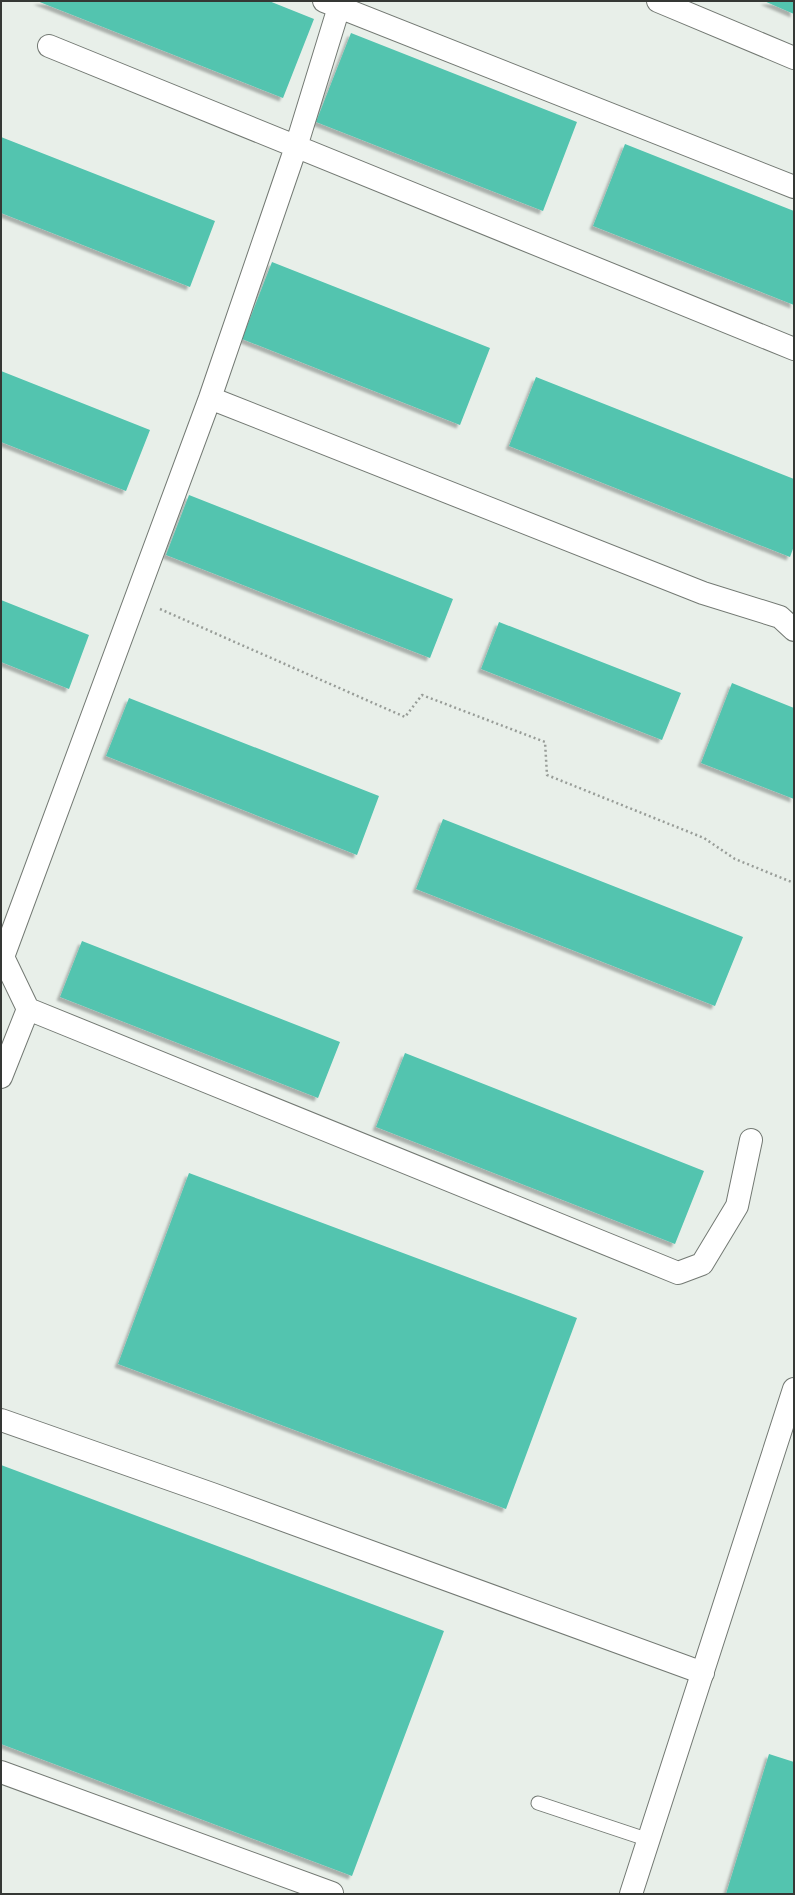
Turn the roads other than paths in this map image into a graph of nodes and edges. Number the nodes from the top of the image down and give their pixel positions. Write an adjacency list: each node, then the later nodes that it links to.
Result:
1 (658, 1): 4 (street)
2 (331, 4): 5 (street); 6 (street)
3 (49, 46): 5 (street)
4 (794, 58)
5 (296, 147): 7 (street); 8 (street)
6 (794, 187)
7 (794, 349)
8 (210, 398): 9 (street); 10 (street)
9 (789, 618)
10 (28, 1010): 11 (street); 12 (street)
11 (1, 1077)
12 (751, 1140)
13 (794, 1389): 15 (street)
14 (1, 1420): 15 (street)
15 (703, 1673): 18 (street)
16 (1, 1772): 19 (street)
17 (538, 1802): 18 (lane)
18 (649, 1840): 20 (street)
19 (332, 1893)
20 (631, 1894)

